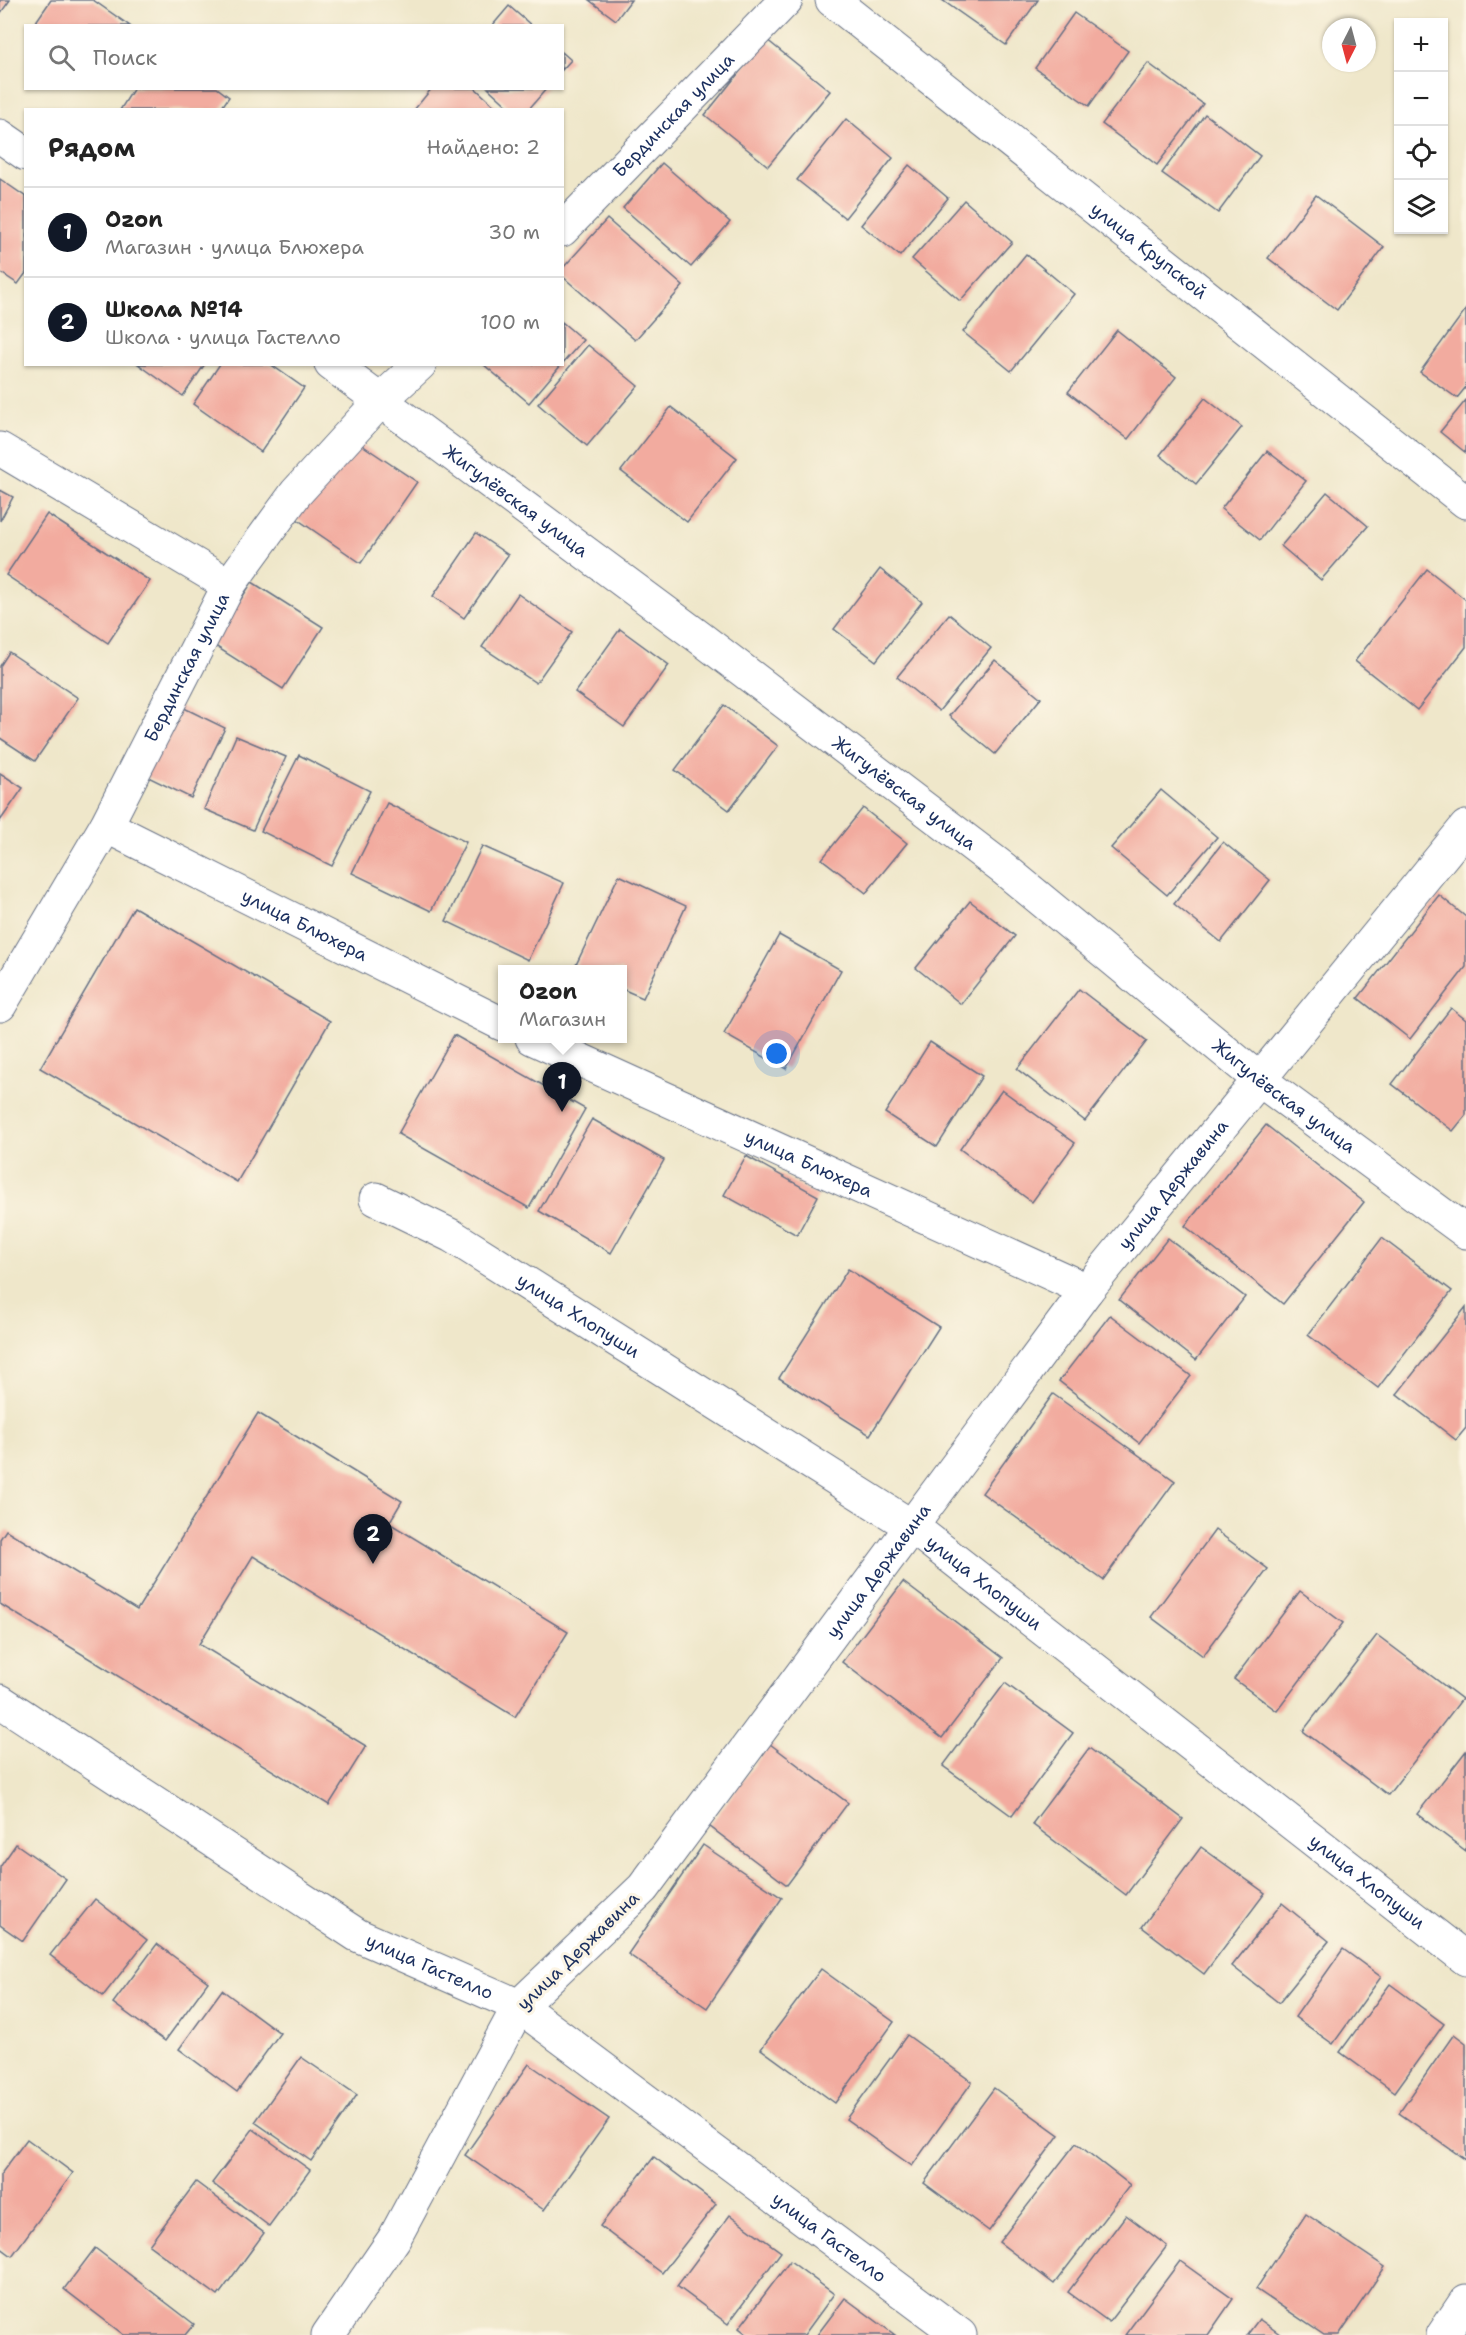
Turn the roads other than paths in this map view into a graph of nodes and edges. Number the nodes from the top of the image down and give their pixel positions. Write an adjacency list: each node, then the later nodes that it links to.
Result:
1 (786, 0): 5 (street, Бердинская улица)
2 (832, 0): 10 (street, улица Крупской)
3 (0, 136): 4 (street)
4 (24, 153)
5 (564, 229)
6 (334, 366): 8 (street, Жигулёвская улица)
7 (418, 366): 8 (street, Бердинская улица)
8 (381, 399): 11 (street, Бердинская улица); 17 (street, Жигулёвская улица)
9 (0, 448): 11 (street)
10 (1466, 502)
11 (229, 585): 12 (street, Бердинская улица)
12 (106, 826): 14 (street, Бердинская улица); 15 (street, улица Блюхера)
13 (1466, 827): 17 (street, улица Державина)
14 (0, 1005)
15 (498, 1022)
16 (543, 1043): 20 (street, улица Блюхера)
17 (1261, 1081): 19 (street, Жигулёвская улица); 20 (street, улица Державина)
18 (376, 1199): 21 (street, улица Хлопуши)
19 (1466, 1232)
20 (1087, 1290): 21 (street, улица Державина)
21 (911, 1526): 23 (street, улица Хлопуши); 24 (street, улица Державина)
22 (0, 1701): 24 (street, улица Гастелло)
23 (1466, 1959)
24 (519, 2006): 26 (street, улица Державина); 27 (street, улица Гастелло)
25 (1466, 2301): 28 (street)
26 (328, 2335)
27 (960, 2335)
28 (1443, 2335)

